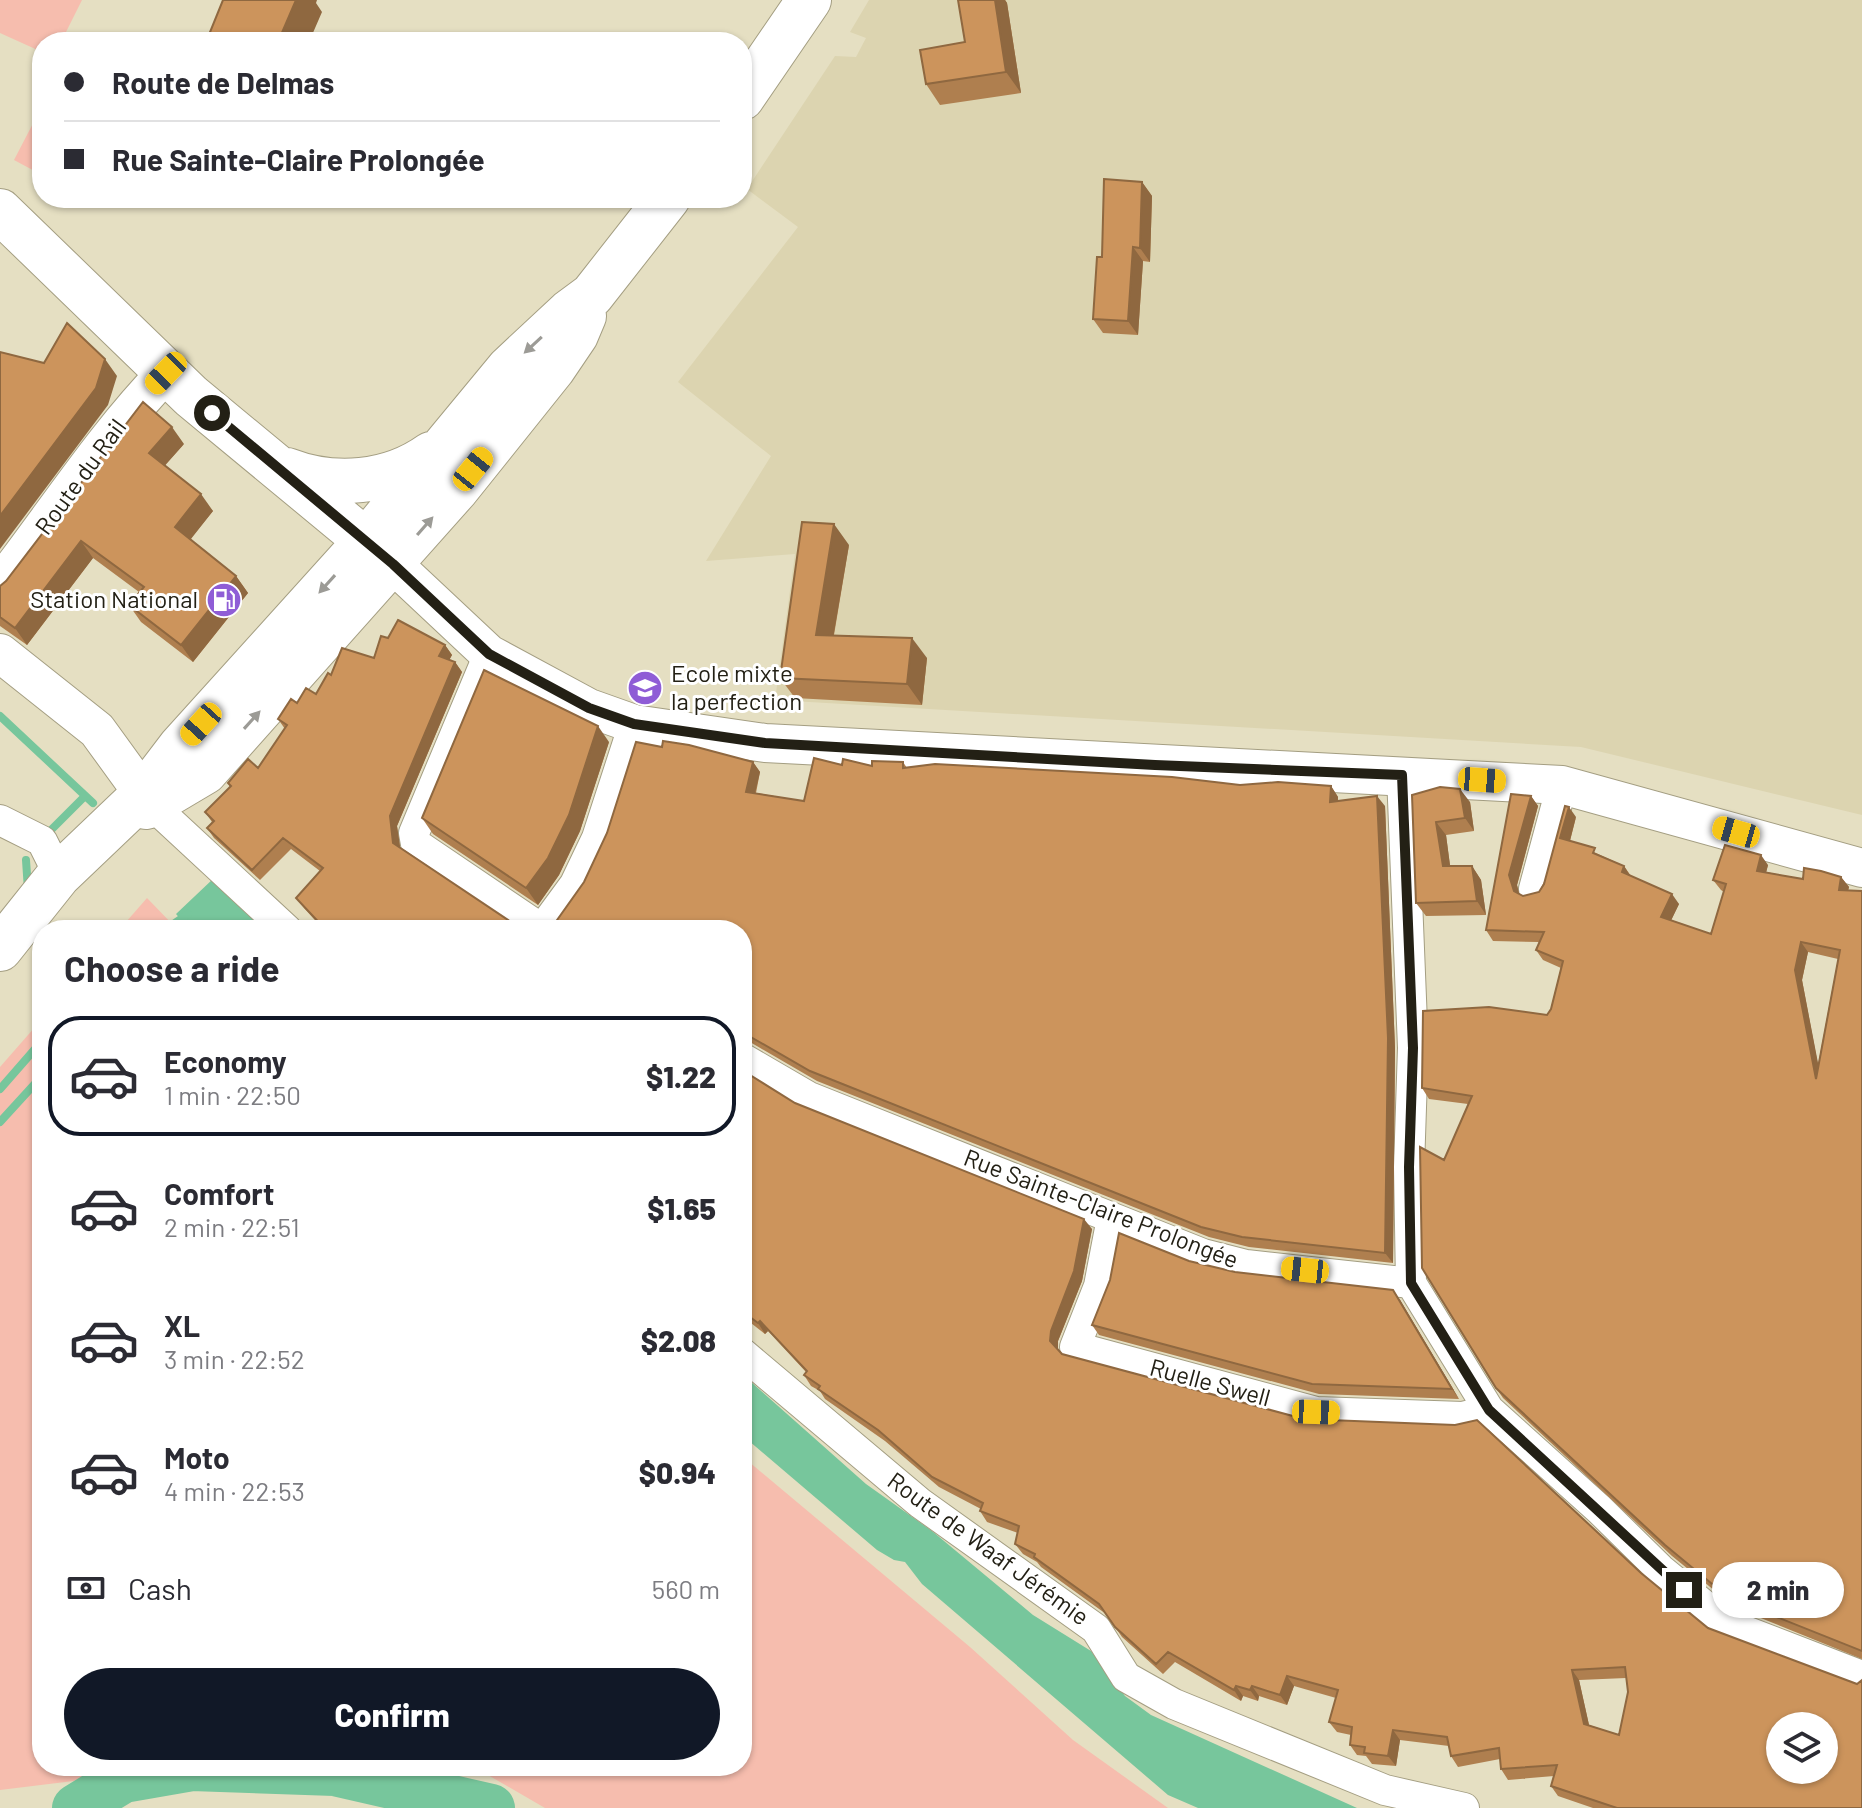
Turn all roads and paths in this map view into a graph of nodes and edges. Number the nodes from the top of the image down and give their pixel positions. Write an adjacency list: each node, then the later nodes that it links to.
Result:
1 (809, 0): 2 (main road)
2 (752, 83)
3 (660, 208): 5 (main road)
4 (0, 211): 6 (main road)
5 (592, 295): 7 (main road, one-way to 7); 9 (main road, one-way to 5)
6 (166, 373): 8 (main road); 10 (street, Route du Rail)
7 (443, 445): 8 (main road); 9 (main road)
8 (277, 466): 9 (main road)
9 (379, 552): 12 (street); 16 (main road)
10 (0, 585)
11 (0, 653): 16 (street)
12 (489, 654): 13 (street); 23 (street)
13 (634, 724): 14 (street); 24 (street)
14 (1402, 775): 15 (street); 30 (street)
15 (1562, 785): 18 (street); 20 (street)
16 (148, 798): 19 (main road); 21 (main road); 22 (street)
17 (0, 820): 19 (street)
18 (1862, 868)
19 (59, 875): 26 (main road)
20 (1534, 889)
21 (42, 920)
22 (276, 920)
23 (529, 920)
24 (549, 920)
25 (32, 932): 27 (main road)
26 (0, 949)
27 (0, 970)
28 (752, 1064): 29 (street, Rue Sainte-Claire Prolongée)
29 (1112, 1218): 30 (street, Rue Sainte-Claire Prolongée); 32 (street, Ruelle Swell)
30 (1411, 1283): 32 (street)
31 (752, 1361): 34 (street, Route de Waaf Jérémie)
32 (1489, 1410): 33 (street)
33 (1862, 1676)
34 (1464, 1808)

